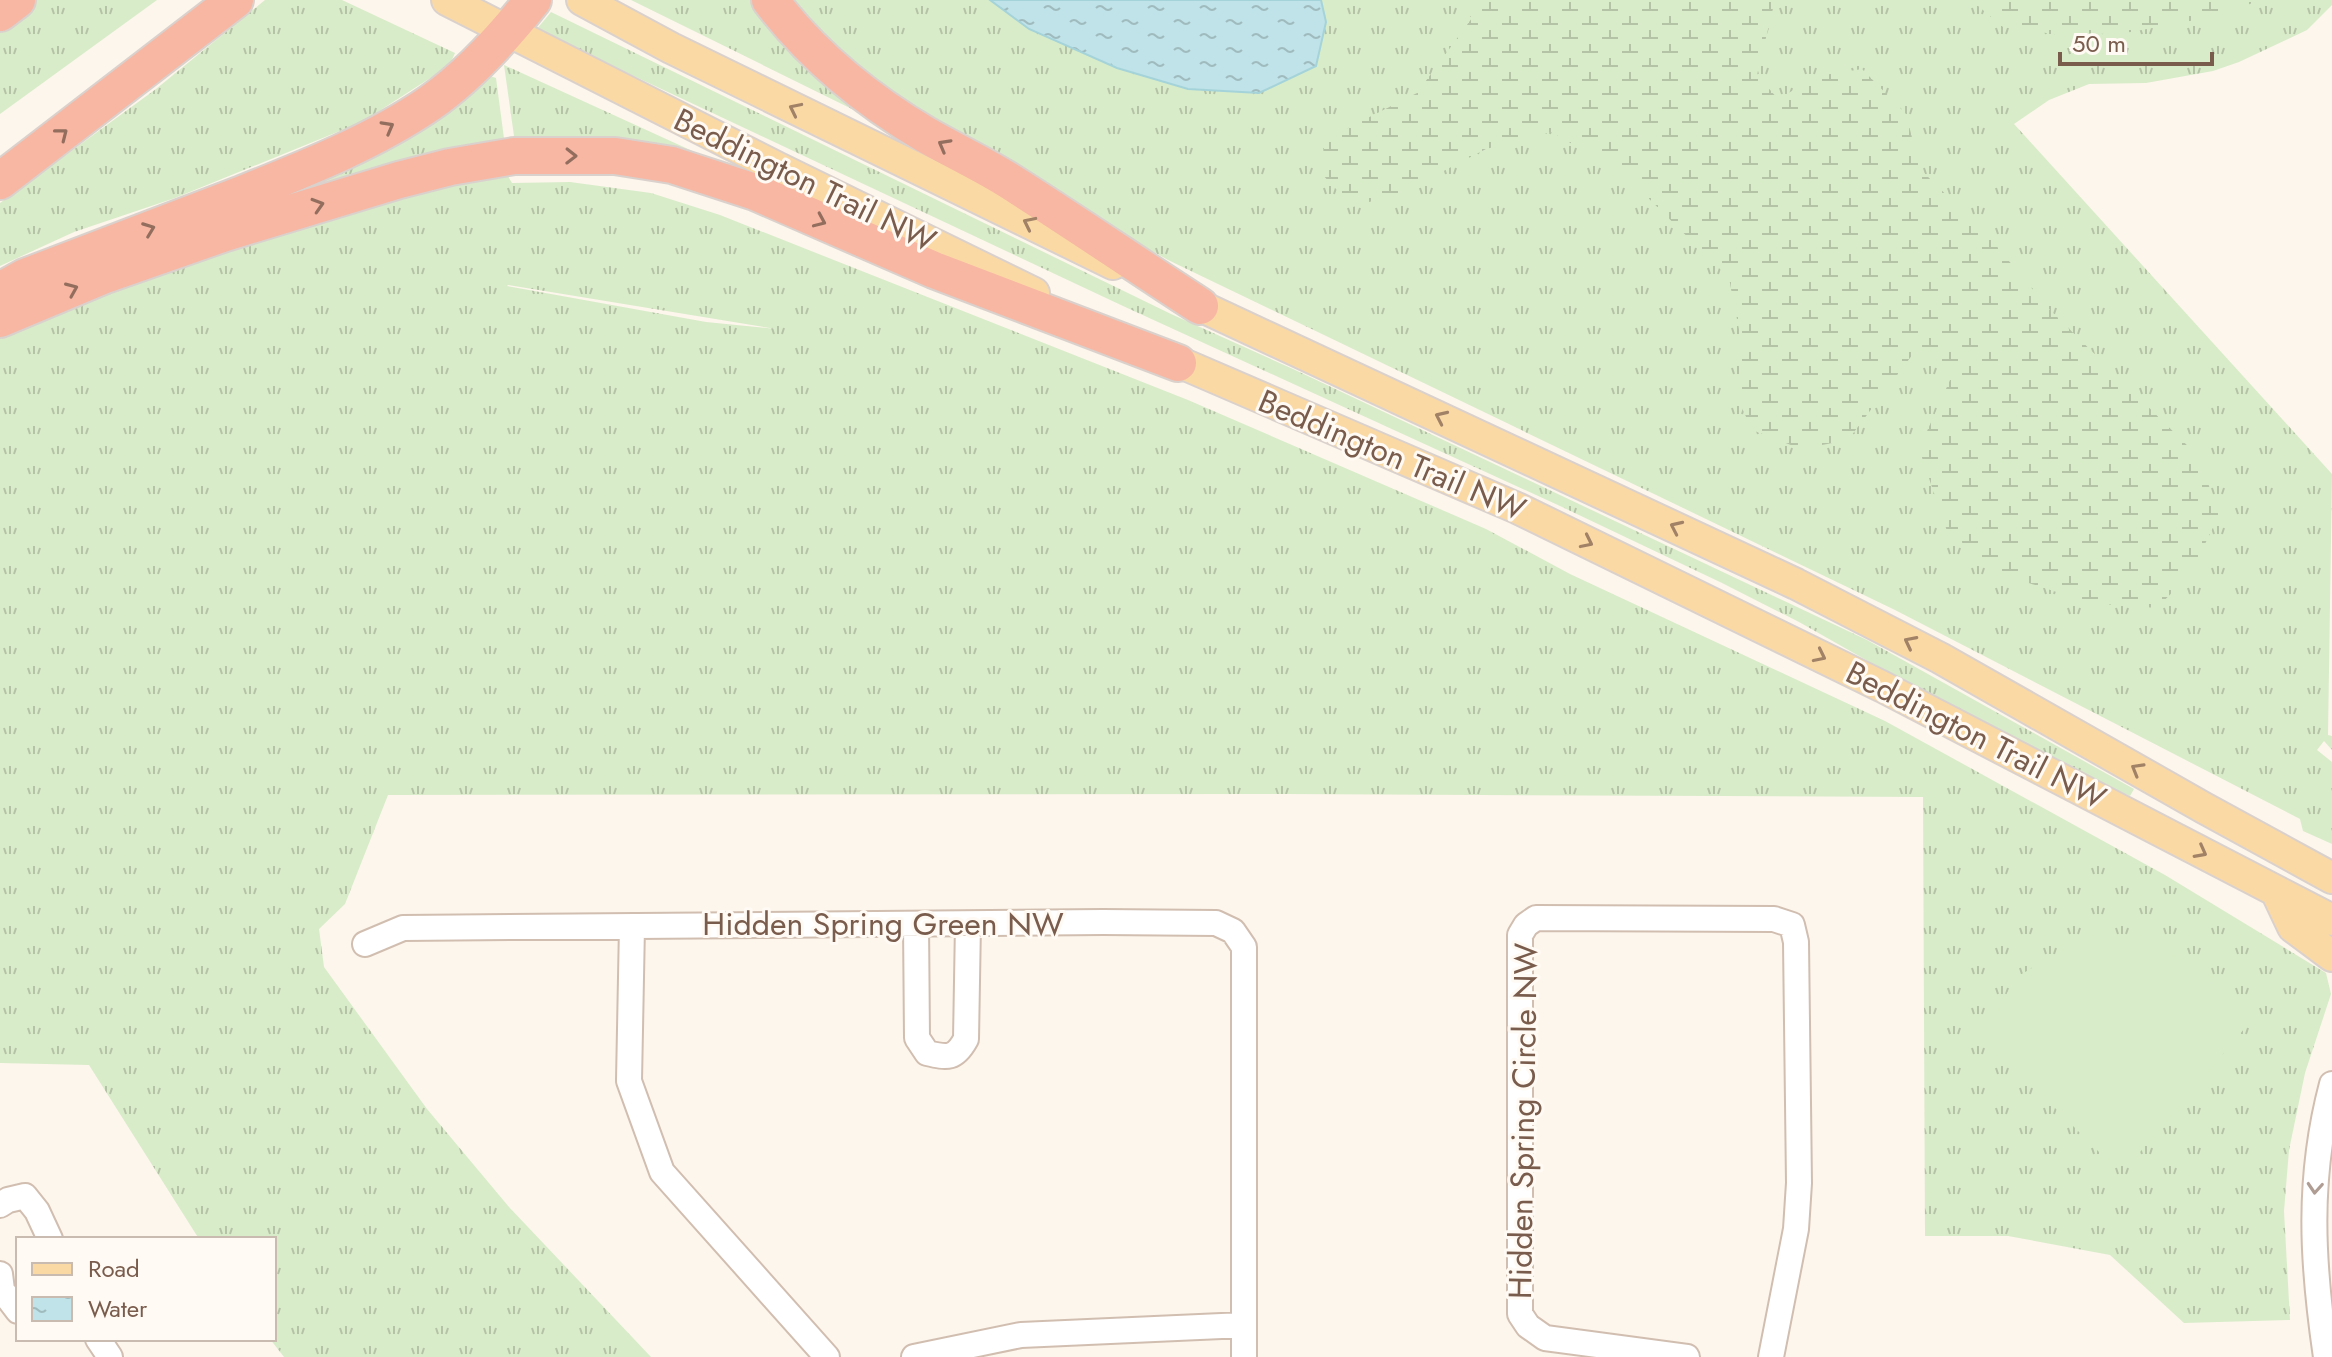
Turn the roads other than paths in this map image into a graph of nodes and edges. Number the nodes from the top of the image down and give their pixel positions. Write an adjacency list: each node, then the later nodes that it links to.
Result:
1 (17, 0): 7 (highway)
2 (235, 0): 9 (highway, one-way to 2)
3 (447, 0): 8 (main road, Beddington Trail NW)
4 (533, 0): 8 (highway)
5 (582, 0): 11 (main road, Beddington Trail NW, one-way to 5)
6 (770, 0): 11 (highway, one-way to 6)
7 (0, 13)
8 (508, 32): 10 (highway, one-way to 8); 13 (main road, Beddington Trail NW)
9 (0, 181)
10 (0, 291)
11 (1200, 306): 14 (main road, Beddington Trail NW, one-way to 11)
12 (0, 319): 13 (highway, one-way to 13)
13 (1178, 363): 15 (main road, Beddington Trail NW, one-way to 15)
14 (2332, 878)
15 (2276, 891): 16 (main road, Beddington Trail NW); 21 (main road)
16 (2332, 920)
17 (916, 924): 18 (street, Hidden Spring Green NW); 18 (street); 19 (street, Hidden Spring Green NW)
18 (968, 924): 27 (street, Hidden Spring Green NW)
19 (632, 926): 20 (street, Hidden Spring Green NW); 28 (street)
20 (365, 944)
21 (2332, 956)
22 (2332, 1084): 33 (street, one-way to 33)
23 (0, 1205): 24 (street)
24 (49, 1237)
25 (0, 1274): 26 (street)
26 (16, 1308)
27 (1244, 1325): 29 (street); 30 (street, Hidden Spring Green NW)
28 (827, 1357)
29 (914, 1357)
30 (1244, 1357)
31 (1687, 1357): 32 (street, Hidden Spring Circle NW)
32 (1771, 1357)
33 (2326, 1357)

